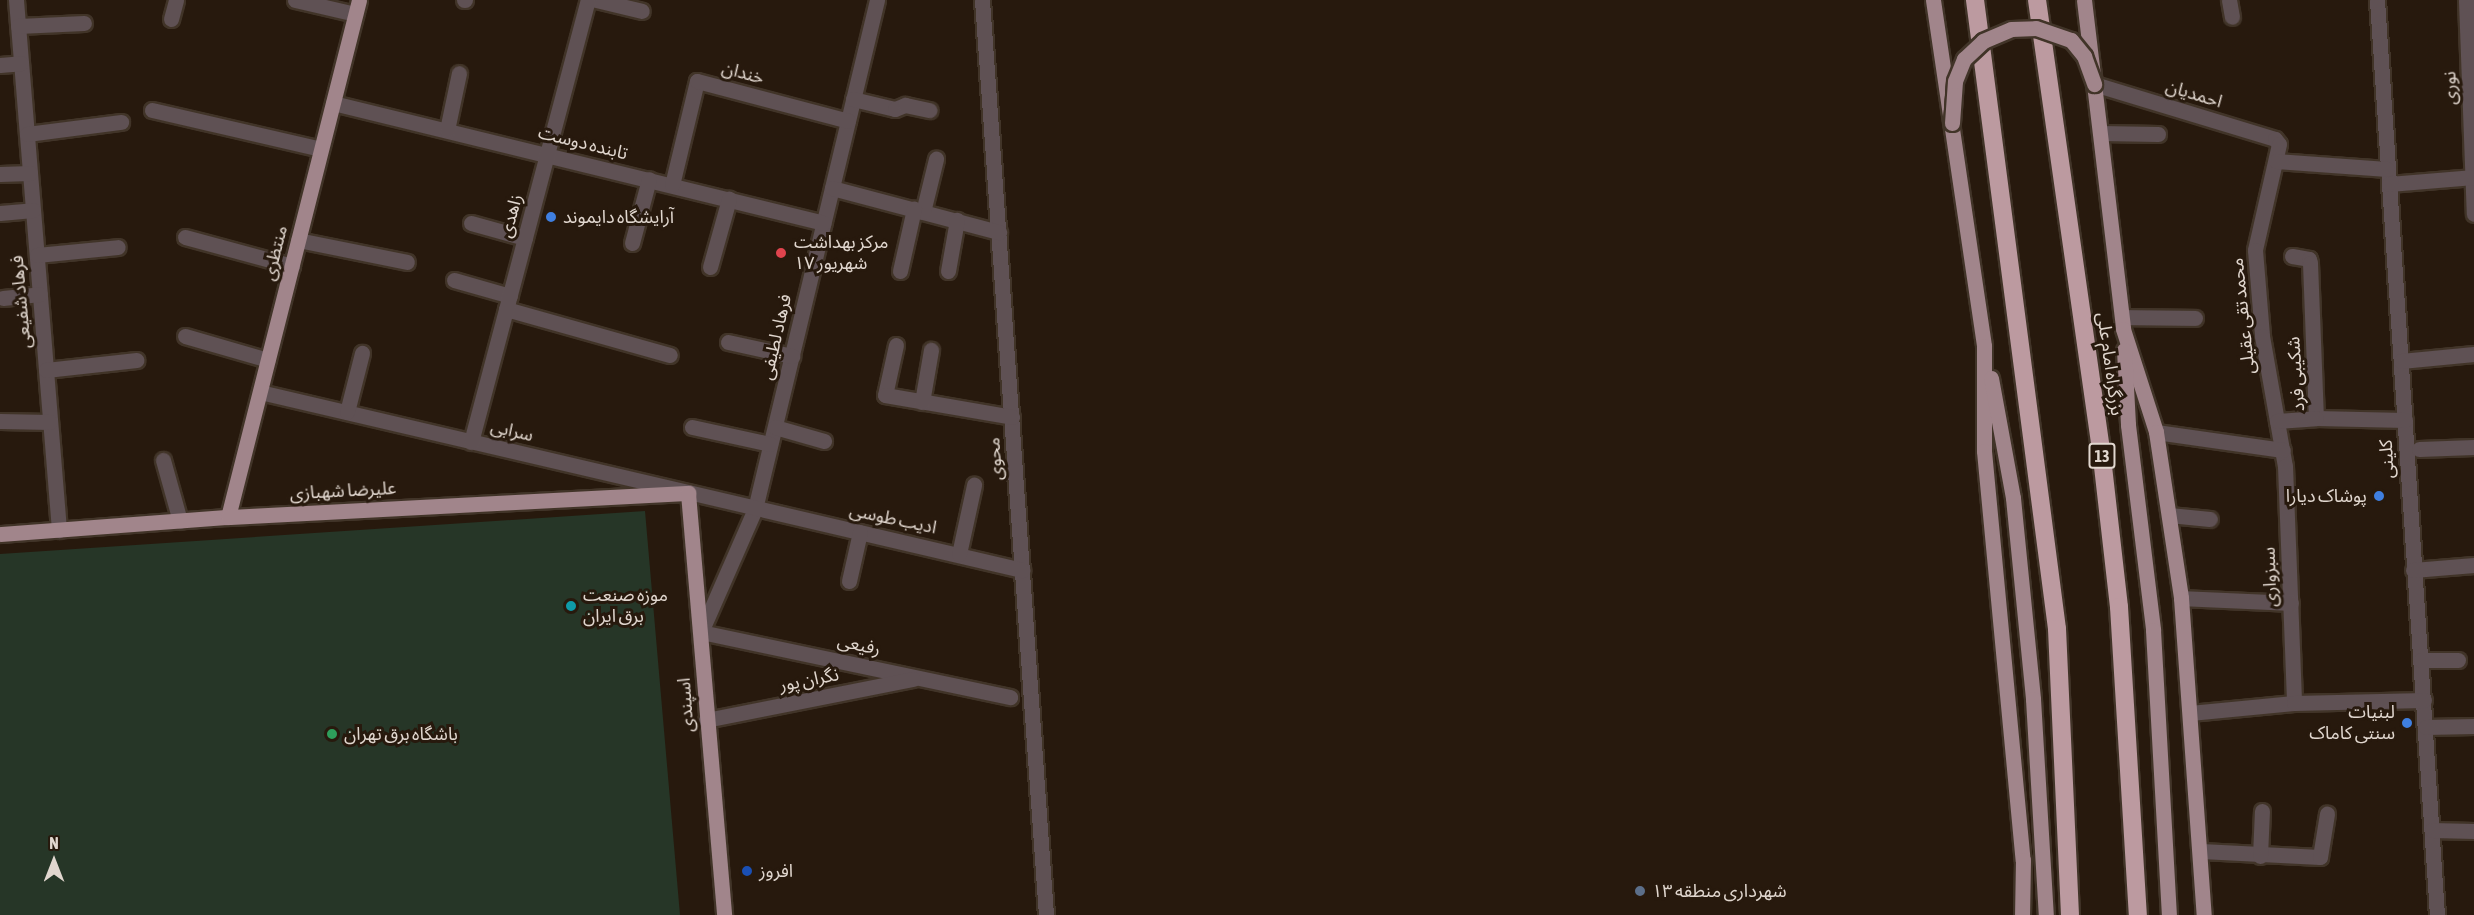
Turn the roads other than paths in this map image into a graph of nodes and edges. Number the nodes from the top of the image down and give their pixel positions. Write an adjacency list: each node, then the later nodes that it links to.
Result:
1 (16, 0): 20 (street, فرهاد شفیعی)
2 (176, 0): 18 (street)
3 (295, 0): 15 (street)
4 (588, 0): 38 (street, زاهدی)
5 (596, 0): 16 (street)
6 (877, 0): 25 (street, فرهاد لطیفی)
7 (982, 0): 56 (street, محوی)
8 (1933, 0): 31 (main road)
9 (1975, 0): 145 (highway)
10 (2037, 0): 146 (highway, بزرگراه امام علی / 13)
11 (2084, 0): 24 (main road)
12 (2229, 0): 17 (street)
13 (2377, 0): 44 (street, کلینی)
14 (2466, 0): 43 (street, نوری)
15 (357, 7): 26 (main road, منتظری)
16 (642, 11)
17 (2232, 17)
18 (171, 19)
19 (84, 23): 20 (street)
20 (18, 26): 21 (street, فرهاد شفیعی)
21 (21, 63): 22 (street); 34 (street, فرهاد شفیعی)
22 (0, 65)
23 (459, 73): 32 (street)
24 (2094, 84): 31 (main road, bridge); 33 (main road); 36 (street, احمدیان)
25 (853, 99): 28 (street); 29 (street, فرهاد لطیفی)
26 (333, 103): 32 (street, تابنده دوست); 37 (main road, منتظری)
27 (152, 110): 37 (street)
28 (929, 110)
29 (848, 121): 46 (street, خندان); 47 (street, فرهاد لطیفی)
30 (121, 122): 34 (street)
31 (1952, 123): 78 (main road)
32 (447, 130): 38 (street, تابنده دوست)
33 (2100, 133): 35 (street); 74 (main road)
34 (27, 134): 41 (street, فرهاد شفیعی)
35 (2158, 134)
36 (2279, 144): 40 (street, محمد تقی عقیلی)
37 (321, 149): 59 (main road, منتظری)
38 (547, 154): 45 (street, تابنده دوست); 58 (street, زاهدی)
39 (936, 159): 50 (street)
40 (2276, 161): 44 (street); 95 (street, محمد تقی عقیلی)
41 (30, 172): 42 (street); 49 (street, فرهاد شفیعی)
42 (0, 174)
43 (2473, 176): 44 (street); 52 (street, نوری)
44 (2388, 177): 86 (street, کلینی)
45 (649, 179): 46 (street, تابنده دوست); 60 (street)
46 (672, 185): 48 (street, تابنده دوست)
47 (832, 188): 50 (street); 55 (street, فرهاد لطیفی)
48 (729, 199): 55 (street, تابنده دوست); 66 (street)
49 (33, 210): 51 (street); 62 (street, فرهاد شفیعی)
50 (919, 211): 53 (street); 67 (street)
51 (0, 213)
52 (2474, 214)
53 (957, 220): 56 (street); 68 (street)
54 (471, 223): 58 (street)
55 (824, 223): 83 (street, فرهاد لطیفی)
56 (999, 232): 91 (street, محوی)
57 (185, 237): 65 (street)
58 (525, 238): 72 (street, زاهدی)
59 (298, 240): 64 (street); 65 (main road, منتظری)
60 (632, 243)
61 (118, 247): 62 (street)
62 (37, 255): 70 (street, فرهاد شفیعی)
63 (2292, 256): 92 (street, شکیبی فرد)
64 (407, 262)
65 (292, 266): 85 (main road, منتظری)
66 (710, 267)
67 (900, 271)
68 (948, 271)
69 (454, 280): 72 (street)
70 (40, 294): 71 (street); 87 (street, فرهاد شفیعی)
71 (3, 298)
72 (508, 302): 82 (street); 101 (street, زاهدی)
73 (2195, 318): 74 (street)
74 (2122, 323): 99 (main road); 147 (main road)
75 (185, 336): 85 (street)
76 (728, 342): 83 (street)
77 (896, 345): 89 (street)
78 (1984, 346): 143 (main road); 144 (main road)
79 (931, 350): 89 (street)
80 (362, 353): 90 (street)
81 (2474, 354): 86 (street)
82 (670, 355)
83 (792, 356): 98 (street, فرهاد لطیفی)
84 (136, 360): 87 (street)
85 (268, 360): 88 (main road, منتظری)
86 (2401, 361): 93 (street, کلینی)
87 (46, 370): 96 (street, فرهاد شفیعی)
88 (260, 392): 90 (street, سرابی); 111 (main road, منتظری)
89 (922, 402): 91 (street)
90 (347, 412): 101 (street, سرابی)
91 (1012, 417): 119 (street, محوی)
92 (2316, 418): 93 (street, شکیبی فرد); 95 (street)
93 (2405, 420): 120 (street, کلینی)
94 (0, 421): 96 (street)
95 (2277, 421): 105 (street, محمد تقی عقیلی)
96 (50, 422): 114 (street, فرهاد شفیعی)
97 (692, 427): 102 (street)
98 (775, 427): 100 (street); 102 (street, فرهاد لطیفی)
99 (2156, 432): 105 (street); 110 (main road)
100 (824, 441)
101 (471, 442): 108 (street, سرابی)
102 (770, 444): 109 (street, فرهاد لطیفی)
103 (2474, 447): 104 (street)
104 (2419, 449)
105 (2283, 450): 123 (street, سبزواری)
106 (164, 460): 113 (street)
107 (974, 485): 117 (street)
108 (687, 493): 109 (street, سرابی); 111 (main road, علیرضا شهبازی); 124 (main road, اسپندی)
109 (755, 509): 115 (street, ادیب طوسی); 124 (street, فرهاد لطیفی)
110 (2169, 515): 112 (street); 122 (main road)
111 (228, 516): 113 (main road, علیرضا شهبازی)
112 (2210, 519)
113 (180, 521): 114 (main road, علیرضا شهبازی)
114 (59, 530): 116 (main road, علیرضا شهبازی)
115 (860, 532): 117 (street, ادیب طوسی); 121 (street)
116 (0, 534)
117 (959, 554): 119 (street, ادیب طوسی)
118 (2474, 565): 120 (street)
119 (1022, 570): 142 (street, محوی)
120 (2413, 570): 125 (street, کلینی)
121 (849, 581)
122 (2181, 598): 123 (street); 131 (main road)
123 (2291, 603): 130 (street, سبزواری)
124 (700, 632): 127 (street, رفیعی); 132 (main road, اسپندی)
125 (2421, 660): 126 (street); 129 (street, کلینی)
126 (2458, 660)
127 (919, 678): 128 (street, رفیعی); 132 (street, نگران پور)
128 (1010, 697)
129 (2424, 699): 130 (street); 134 (street, کلینی)
130 (2294, 703): 131 (street)
131 (2190, 713): 139 (main road)
132 (706, 720): 141 (main road, اسپندی)
133 (2474, 726): 134 (street)
134 (2426, 727): 137 (street, کلینی)
135 (2262, 811): 140 (street)
136 (2327, 814): 140 (street)
137 (2432, 830): 138 (street); 149 (street, کلینی)
138 (2474, 831)
139 (2201, 851): 140 (street); 148 (main road)
140 (2260, 856)
141 (724, 915)
142 (1047, 915)
143 (2022, 915)
144 (2046, 915)
145 (2070, 915)
146 (2138, 915)
147 (2169, 915)
148 (2204, 915)
149 (2437, 915)

